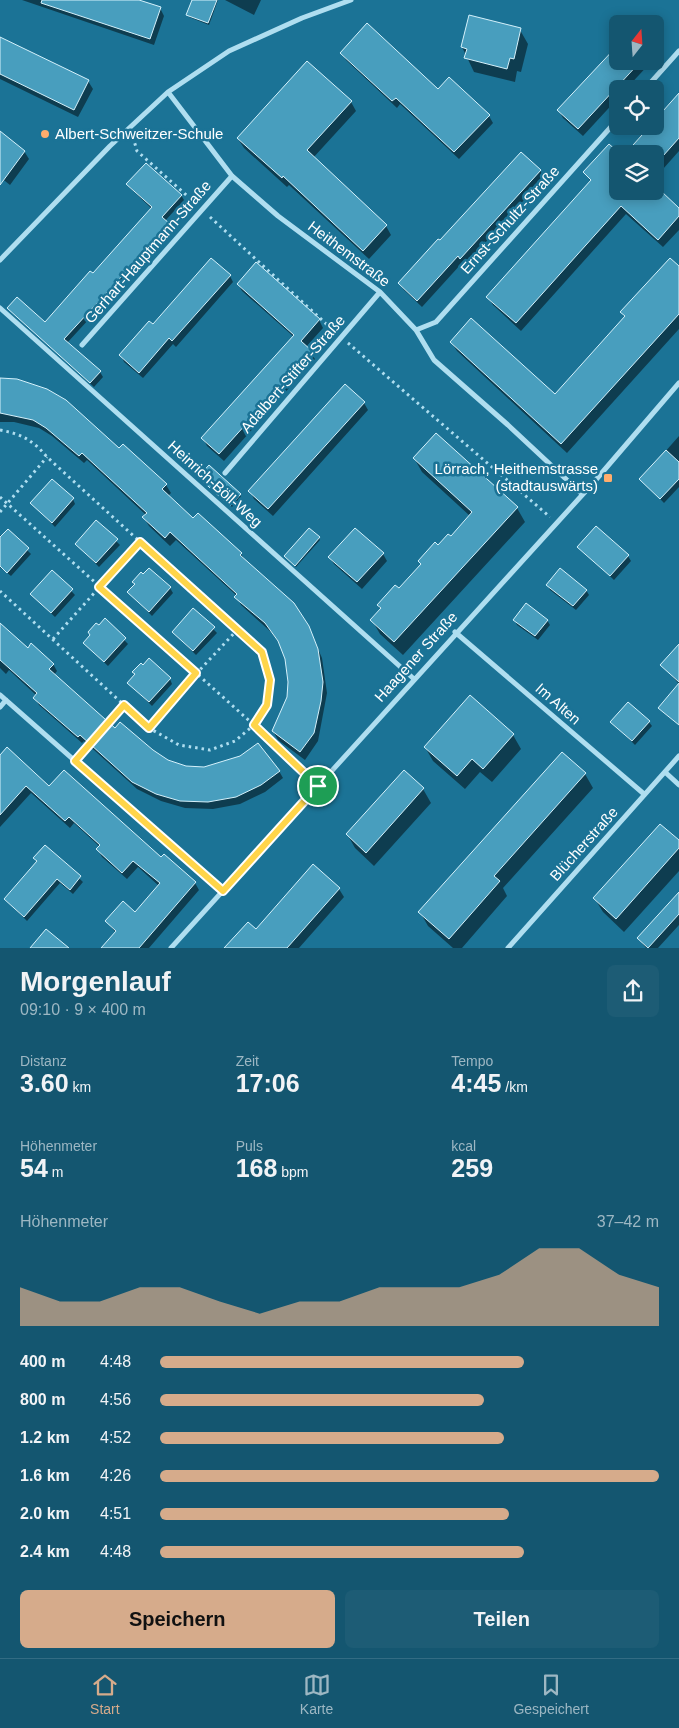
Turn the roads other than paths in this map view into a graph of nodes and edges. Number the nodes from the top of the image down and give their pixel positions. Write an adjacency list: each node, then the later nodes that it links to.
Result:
1 (351, 0): 4 (street)
2 (679, 51): 3 (street)
3 (653, 80)
4 (168, 92): 6 (street, Heithemstraße); 7 (street)
5 (609, 129): 10 (street, Ernst-Schultz-Straße)
6 (232, 176): 8 (street, Heithemstraße); 11 (street, Gerhart-Hauptmann-Straße)
7 (0, 260)
8 (380, 292): 10 (street, Heithemstraße); 13 (street, Adalbert-Stifter-Straße)
9 (0, 308): 16 (street, Heinrich-Böll-Weg)
10 (416, 330): 14 (street, Heithemstraße)
11 (82, 345)
12 (679, 383): 14 (street, Haagener Straße)
13 (225, 473)
14 (582, 494): 15 (street, Haagener Straße)
15 (455, 632): 16 (street, Haagener Straße); 23 (street, Im Alten)
16 (414, 678): 24 (street, Haagener Straße)
17 (0, 695): 18 (street)
18 (6, 700): 19 (street); 24 (street)
19 (0, 707)
20 (679, 756): 21 (street, Blücherstraße)
21 (665, 772): 22 (street); 23 (street, Blücherstraße)
22 (679, 785)
23 (644, 794): 26 (street, Blücherstraße)
24 (223, 891): 25 (street, Haagener Straße)
25 (171, 948)
26 (508, 948)

